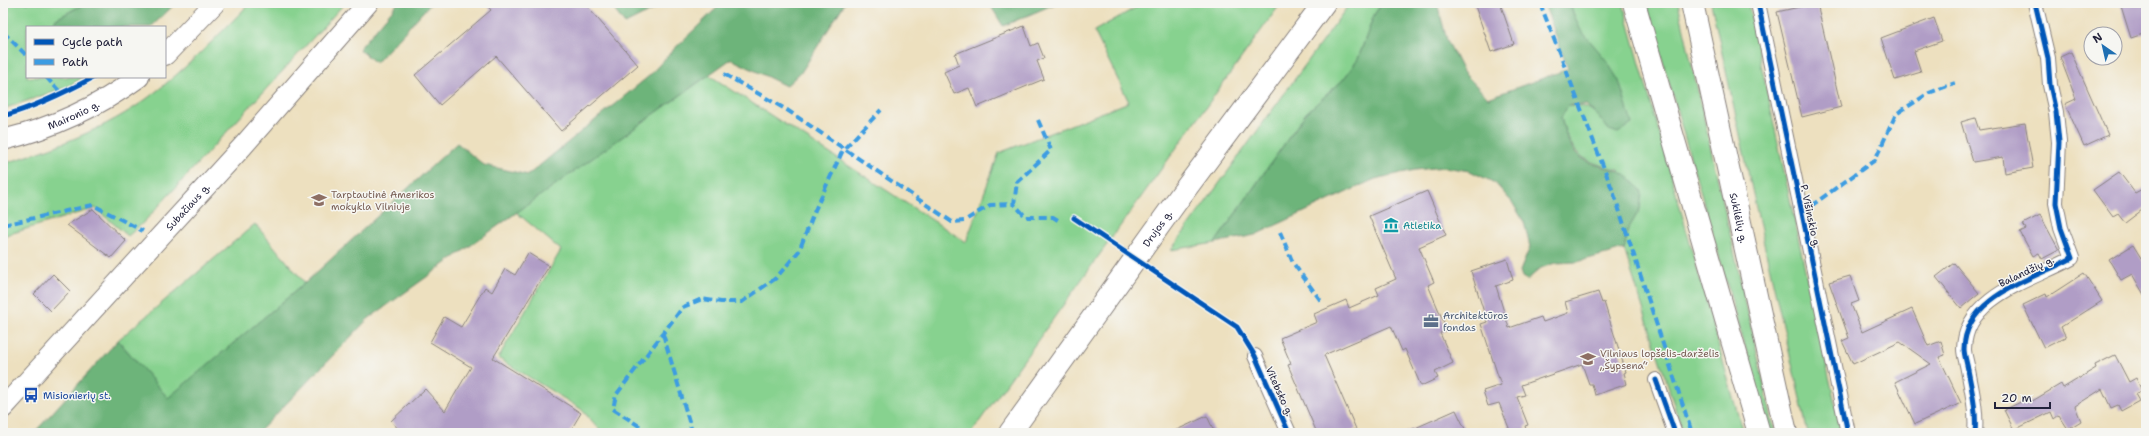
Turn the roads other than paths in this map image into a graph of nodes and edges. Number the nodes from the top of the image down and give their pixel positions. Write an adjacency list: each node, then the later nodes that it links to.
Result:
1 (215, 3): 10 (main road)
2 (368, 3): 15 (main road, Subačiaus g.)
3 (1319, 3): 9 (main road, Drujos g.)
4 (1324, 3): 9 (main road, Drujos g.)
5 (1634, 3): 19 (main road)
6 (1692, 3): 20 (main road, Sukilėlių g.)
7 (1758, 3): 21 (street, P. Višinskio g.)
8 (2035, 3): 22 (street, Balandžių g.)
9 (1307, 25): 16 (main road, Drujos g.)
10 (166, 54)
11 (138, 78): 12 (main road, Maironio g.)
12 (3, 140)
13 (1255, 356): 17 (street, Vitebsko g.)
14 (1656, 380): 18 (street)
15 (3, 408)
16 (1010, 433)
17 (1289, 433)
18 (1676, 433)
19 (1759, 433)
20 (1786, 433)
21 (1848, 433)
22 (1975, 433)

